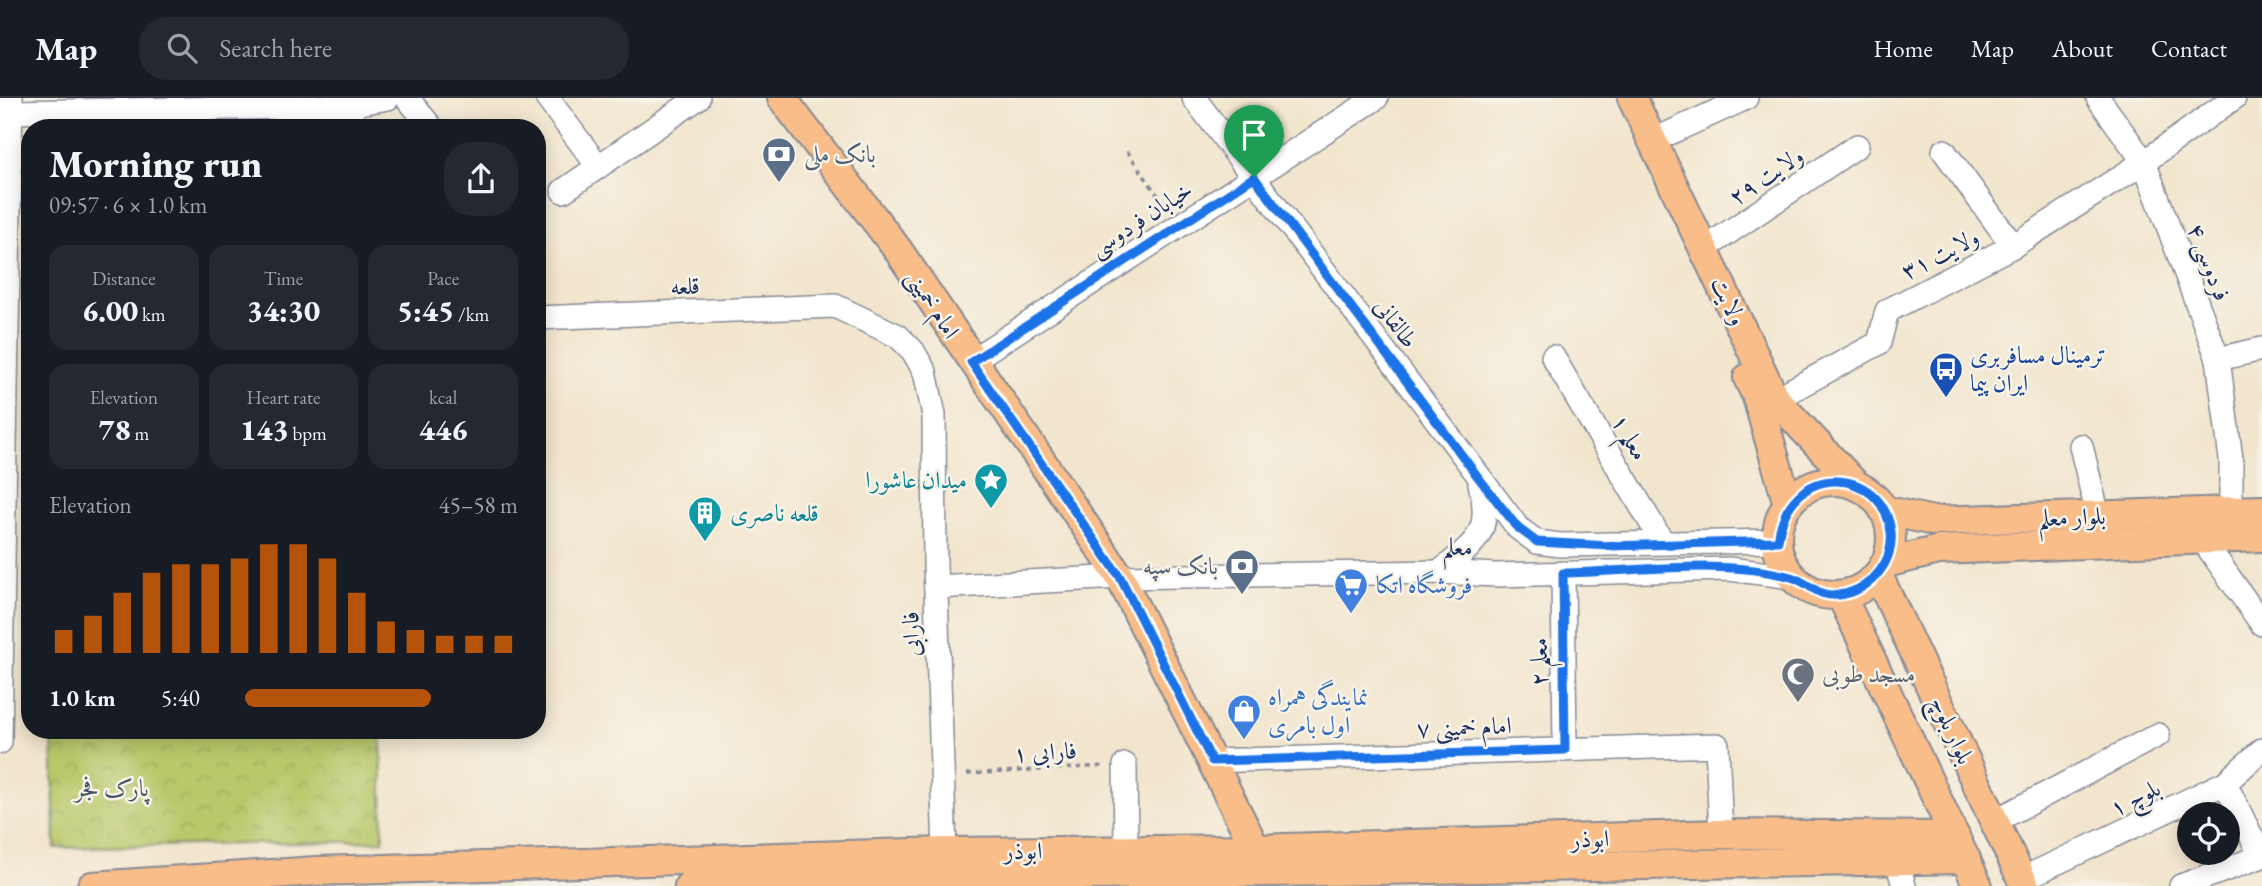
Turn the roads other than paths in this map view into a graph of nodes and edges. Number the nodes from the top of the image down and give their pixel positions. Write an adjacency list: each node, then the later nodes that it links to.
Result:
1 (388, 98): 14 (street)
2 (407, 98): 17 (street)
3 (547, 98): 22 (street)
4 (698, 98): 22 (street)
5 (782, 98): 34 (main road, امام خمینی)
6 (1195, 98): 23 (street, طالقانی)
7 (1376, 98): 23 (street, خیابان فردوسی)
8 (1614, 98): 35 (main road, ولایت)
9 (1632, 98): 18 (main road, ولایت)
10 (1746, 98): 18 (street)
11 (2098, 98): 21 (street, فردوسی ۴)
12 (2234, 98): 21 (street, ولایت ۳۱)
13 (11, 105): 15 (street); 25 (street)
14 (342, 106): 15 (street); 16 (street)
15 (260, 118)
16 (351, 119)
17 (424, 119)
18 (1652, 141): 27 (main road, ولایت)
19 (1857, 146): 27 (street, ولایت ۲۹)
20 (1944, 151): 26 (street)
21 (2144, 162): 26 (street, ولایت ۳۱); 33 (street, فردوسی ۴)
22 (598, 166): 24 (street)
23 (1254, 177): 34 (street, خیابان فردوسی); 37 (street, طالقانی)
24 (563, 191)
25 (20, 205): 30 (street)
26 (2013, 246): 35 (street, ولایت ۳۱)
27 (1704, 250): 35 (main road, ولایت)
28 (835, 306): 29 (street, قلعه); 54 (street, فارابی)
29 (546, 318)
30 (19, 340): 48 (street)
31 (2262, 349): 33 (street)
32 (1553, 357): 47 (street, معلم ۱)
33 (2218, 359): 42 (street, فردوسی ۴)
34 (971, 362): 52 (main road, امام خمینی)
35 (1766, 398): 38 (main road, ولایت); 39 (main road)
36 (2081, 446): 43 (street)
37 (1478, 477): 47 (street, طالقانی); 50 (street)
38 (1855, 485): 39 (main road); 40 (main road)
39 (1788, 504): 46 (main road)
40 (1884, 510): 43 (main road, بلوار معلم); 49 (main road)
41 (2262, 510): 42 (main road, بلوار معلم)
42 (2231, 511): 43 (main road, بلوار معلم)
43 (2098, 516)
44 (2262, 537): 45 (main road, بلوار معلم)
45 (2202, 539): 49 (main road, بلوار معلم); 56 (street)
46 (1778, 541): 47 (street); 53 (main road)
47 (1663, 543)
48 (2, 549): 58 (street)
49 (1882, 569): 55 (main road); 64 (main road, بلوار بلوچ)
50 (1440, 572): 51 (street, معلم); 52 (street, معلم)
51 (1563, 573): 53 (street, معلم); 59 (street, معلم ۲)
52 (1120, 577): 54 (street, معلم); 61 (main road, امام خمینی)
53 (1793, 577): 55 (main road)
54 (936, 587): 70 (street, فارابی)
55 (1841, 595): 66 (main road, بلوار بلوچ)
56 (2262, 624)
57 (2158, 735): 64 (street)
58 (0, 742)
59 (1565, 750): 61 (street, امام خمینی ۷); 65 (street, امام خمینی ۷)
60 (2262, 750): 63 (street, بلوچ ۱)
61 (1212, 761): 69 (main road, امام خمینی)
62 (1125, 765): 67 (street)
63 (2225, 783): 68 (street); 76 (street, بلوچ ۱)
64 (1994, 821): 76 (main road, بلوار بلوچ)
65 (1721, 834): 66 (main road, ابوذر); 69 (main road, ابوذر)
66 (1960, 848): 71 (main road, ابوذر); 79 (main road, بلوار بلوچ)
67 (1126, 850): 69 (main road, ابوذر); 70 (main road, ابوذر)
68 (2262, 856): 80 (street)
69 (1265, 870): 74 (main road, ابوذر); 75 (main road, ابوذر)
70 (946, 872): 73 (main road, ابوذر); 75 (main road, ابوذر); 78 (main road, ابوذر)
71 (1900, 873): 72 (main road, ابوذر)
72 (1496, 877): 74 (main road, ابوذر)
73 (316, 878): 77 (main road, ابوذر)
74 (1386, 878)
75 (1166, 881)
76 (2024, 882)
77 (92, 886)
78 (690, 886)
79 (1978, 886)
80 (2181, 886)

